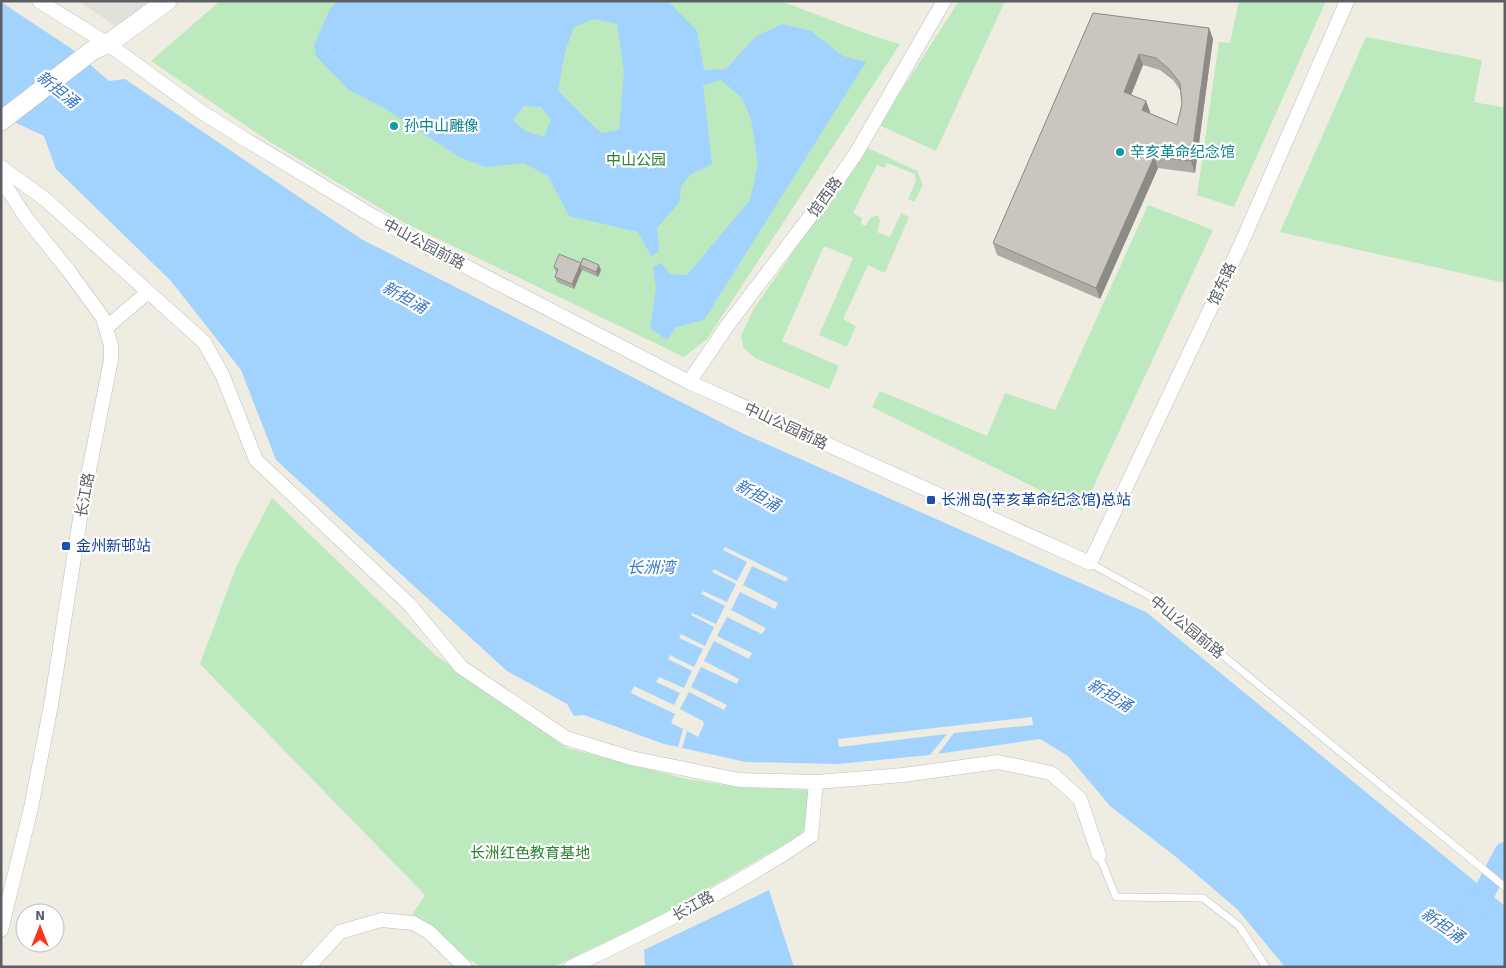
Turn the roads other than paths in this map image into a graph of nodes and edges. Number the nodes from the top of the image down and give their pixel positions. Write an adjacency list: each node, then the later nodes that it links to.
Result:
1 (39, 1): 5 (street, 中山公园前路)
2 (166, 1): 5 (main road)
3 (944, 1): 11 (street, 馆西路)
4 (1348, 1): 12 (street, 馆东路)
5 (100, 47): 6 (main road); 11 (street, 中山公园前路)
6 (1, 121)
7 (1, 167): 9 (street)
8 (1, 179): 10 (street, 长江路)
9 (148, 292): 10 (street); 13 (street)
10 (107, 327): 16 (street, 长江路)
11 (689, 382): 12 (street, 中山公园前路)
12 (1090, 563): 15 (lane, 中山公园前路)
13 (816, 782): 14 (street); 19 (street, 长江路)
14 (1099, 855): 20 (lane)
15 (1505, 886)
16 (1, 930)
17 (308, 967): 18 (street)
18 (465, 967)
19 (571, 967)
20 (1266, 967)

